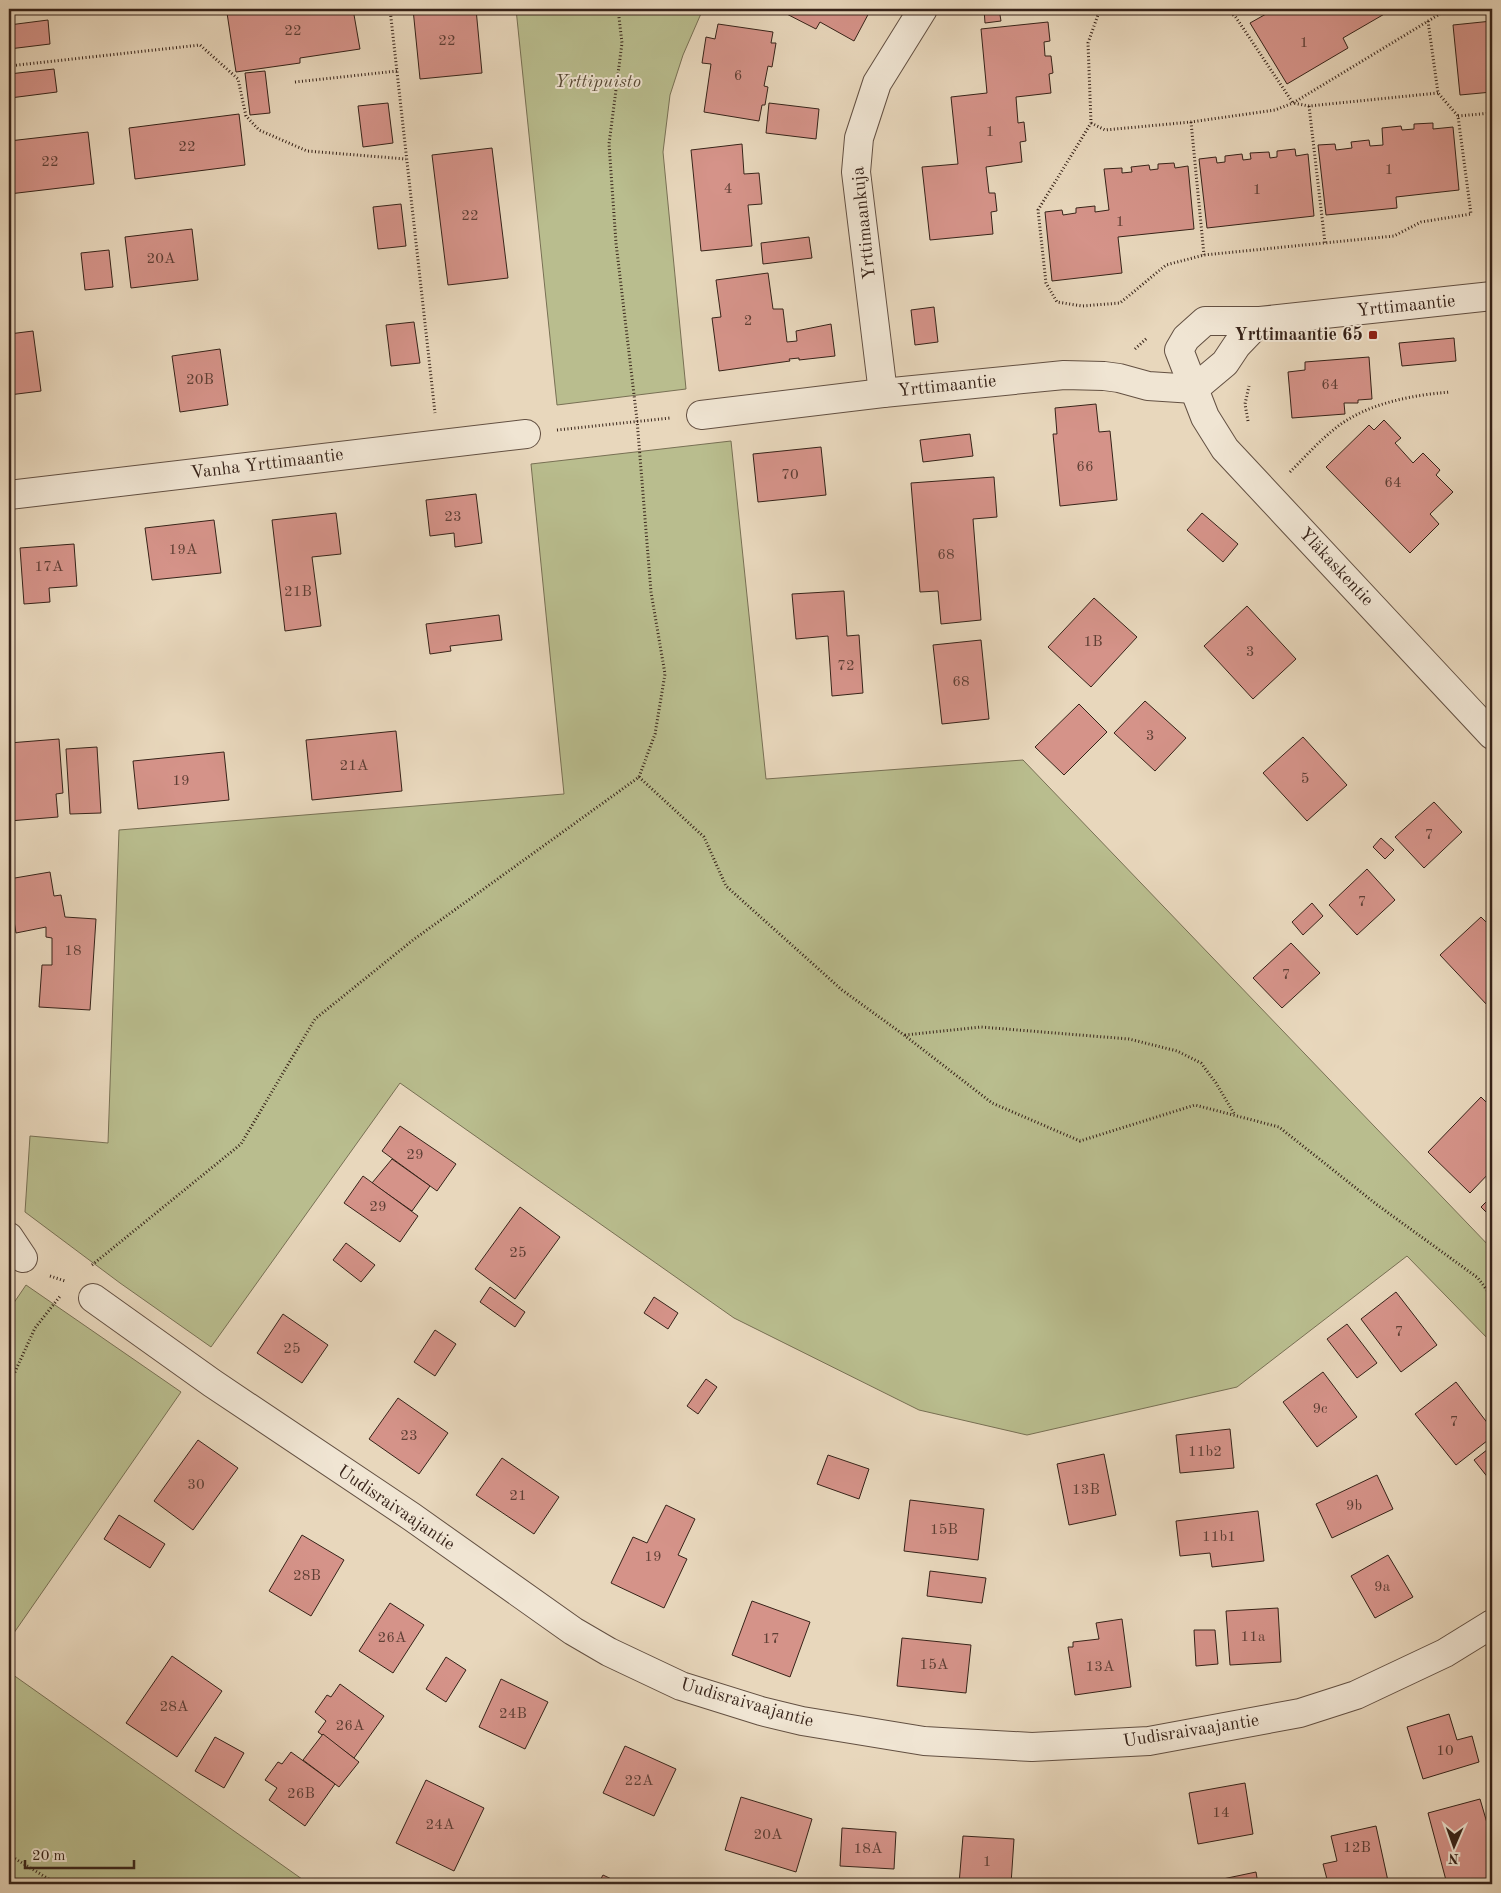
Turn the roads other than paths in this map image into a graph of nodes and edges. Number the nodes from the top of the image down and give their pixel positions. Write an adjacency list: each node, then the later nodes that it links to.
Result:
1 (923, 9): 5 (street, Yrttimaankuja)
2 (1492, 296): 3 (street, Yrttimaantie)
3 (1260, 321): 4 (street); 4 (street, Yrttimaantie)
4 (1194, 389): 5 (street, Yrttimaantie); 9 (street, Yläkaskentie)
5 (884, 393): 6 (street, Yrttimaantie)
6 (701, 415)
7 (526, 434): 8 (street, Vanha Yrttimaantie)
8 (9, 496)
9 (1492, 735)
10 (93, 1298): 11 (street, Uudisraivaajantie)
11 (1492, 1624)

